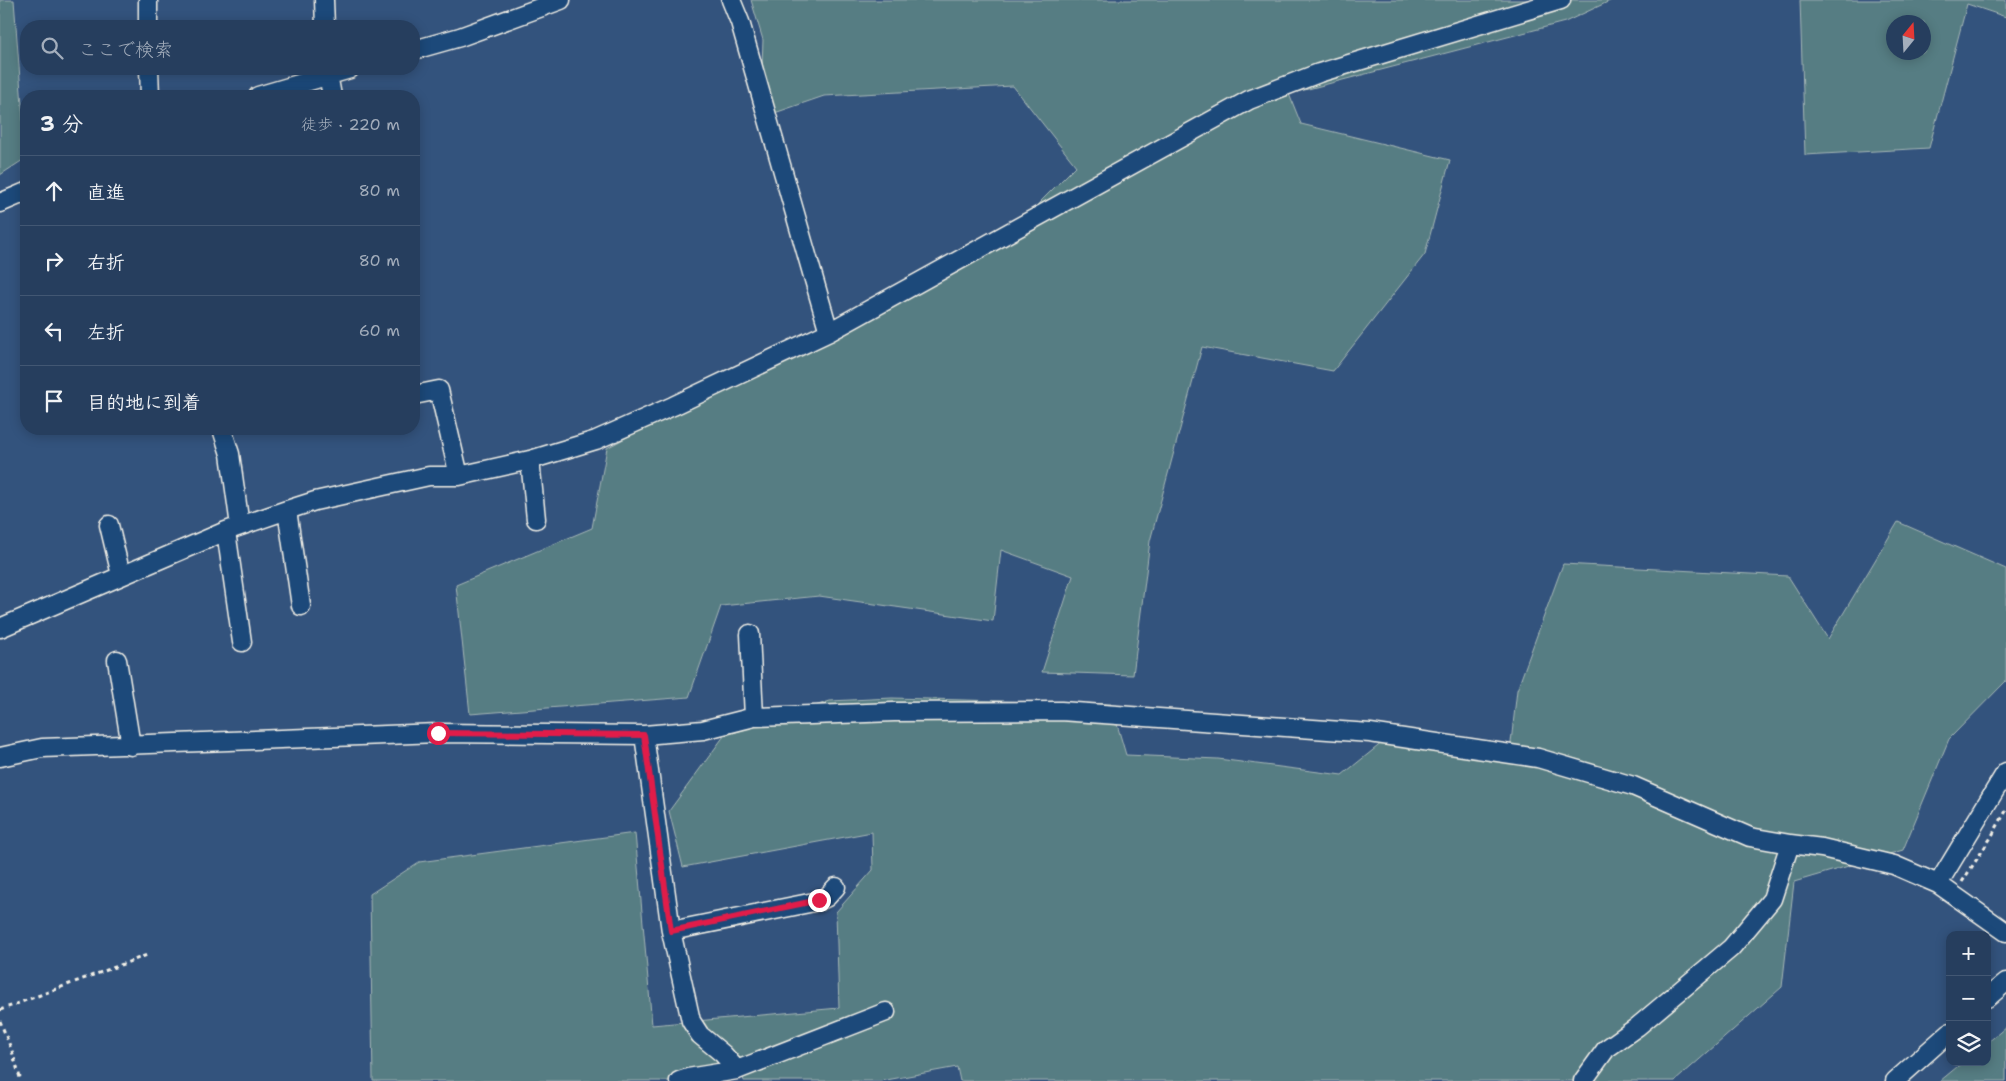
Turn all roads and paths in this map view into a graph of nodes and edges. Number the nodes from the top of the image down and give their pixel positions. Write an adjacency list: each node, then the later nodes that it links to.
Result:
1 (148, 0): 6 (street)
2 (324, 0): 7 (street)
3 (560, 0): 8 (street)
4 (731, 0): 17 (street)
5 (1561, 0): 17 (street)
6 (148, 20)
7 (325, 20)
8 (420, 48)
9 (149, 75): 12 (street)
10 (318, 75): 13 (street)
11 (328, 75): 14 (street)
12 (150, 90)
13 (275, 90)
14 (331, 90)
15 (20, 195): 16 (street)
16 (0, 203)
17 (829, 332): 20 (street)
18 (420, 394): 21 (street)
19 (224, 435): 25 (street)
20 (530, 460): 21 (street); 23 (street)
21 (459, 476): 22 (street)
22 (287, 510): 25 (street); 27 (street)
23 (536, 519)
24 (109, 525): 26 (street)
25 (232, 528): 26 (street); 30 (street)
26 (121, 575): 28 (street)
27 (301, 606)
28 (0, 628)
29 (750, 634): 32 (street)
30 (242, 642)
31 (117, 660): 34 (street)
32 (754, 717): 33 (street); 38 (street)
33 (644, 735): 34 (street); 42 (street)
34 (131, 746): 35 (street)
35 (0, 756)
36 (2006, 772): 39 (street)
37 (2006, 811): 41 (path)
38 (1790, 844): 39 (street); 54 (street)
39 (1938, 884): 41 (street)
40 (836, 886): 42 (street)
41 (1953, 895): 43 (street)
42 (671, 931): 51 (street)
43 (2006, 932)
44 (147, 955): 47 (path)
45 (2006, 982): 46 (street)
46 (1991, 995)
47 (0, 1010)
48 (886, 1012): 51 (street)
49 (0, 1021): 52 (path)
50 (1946, 1036): 55 (street)
51 (737, 1070): 53 (street)
52 (21, 1081)
53 (679, 1081)
54 (1583, 1081)
55 (1895, 1081)

